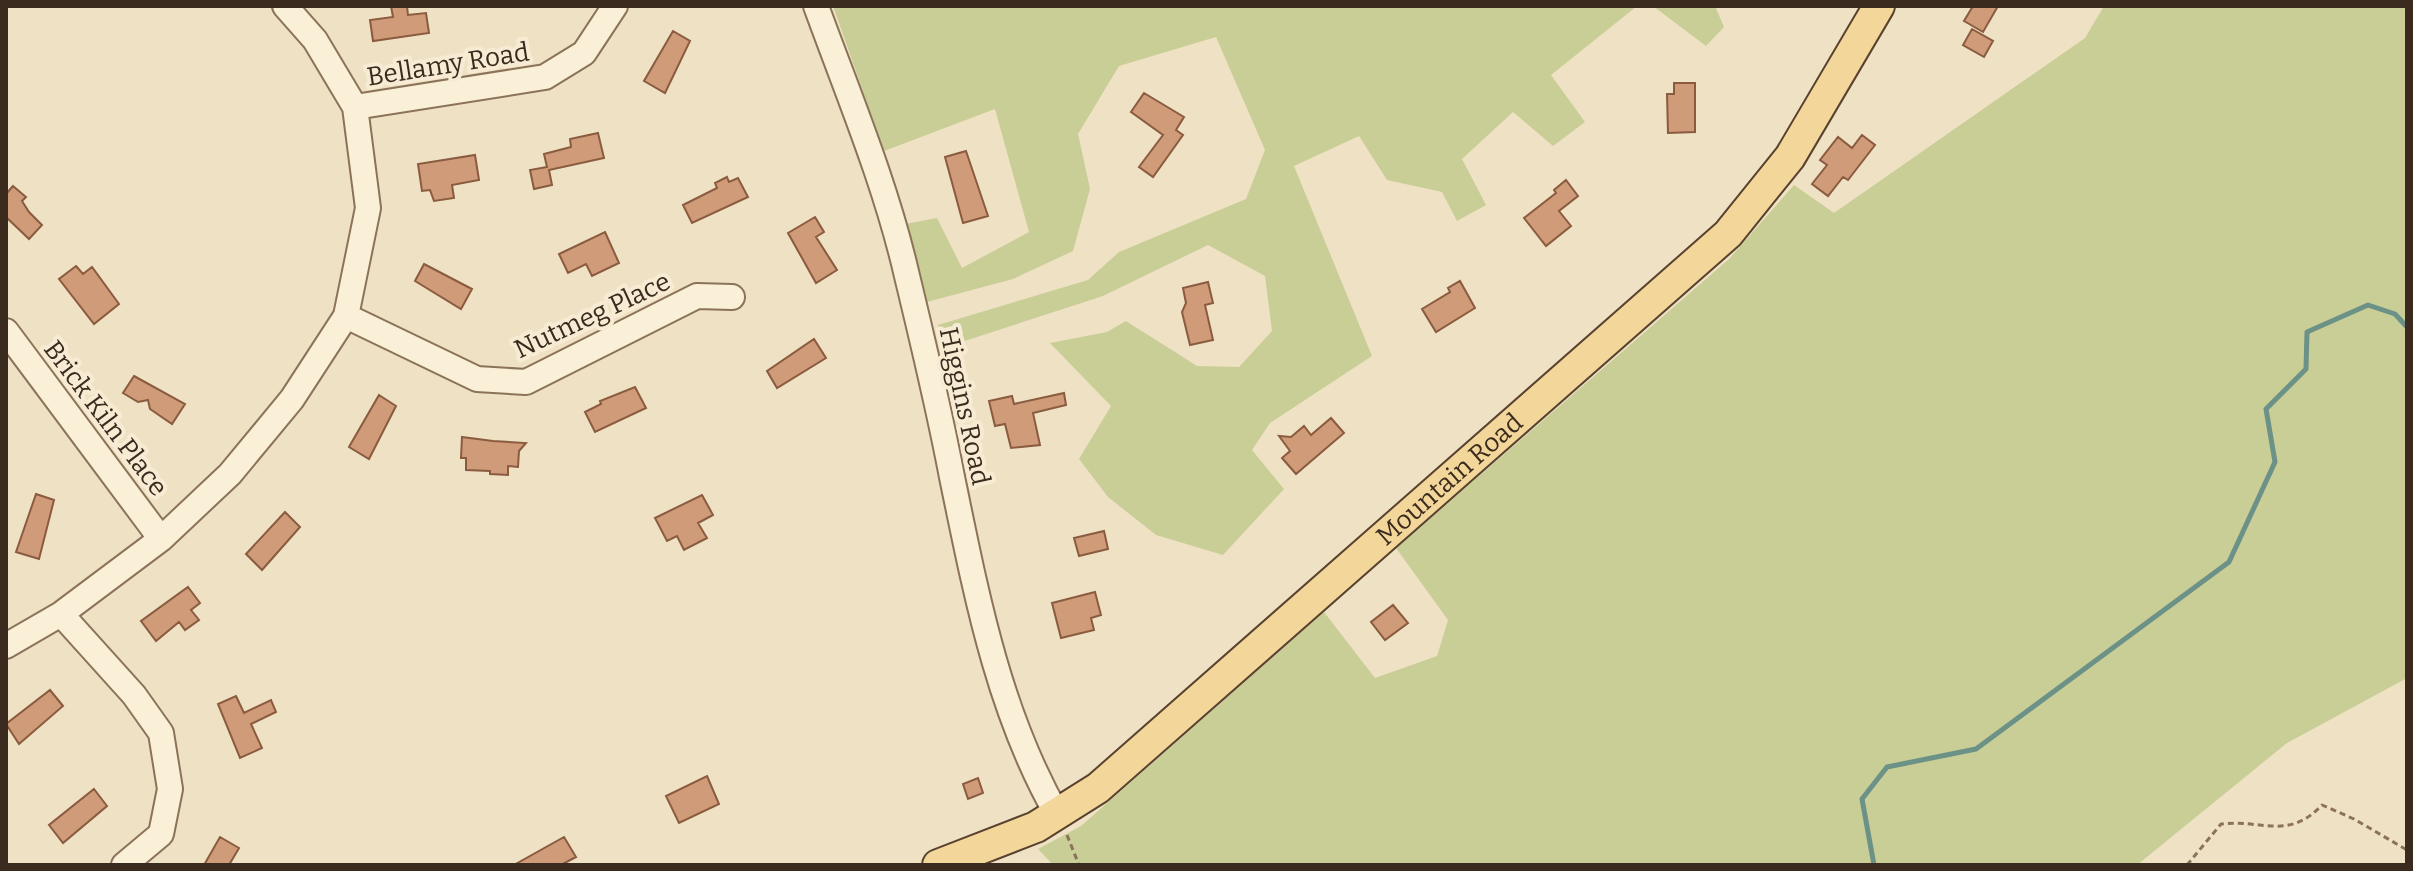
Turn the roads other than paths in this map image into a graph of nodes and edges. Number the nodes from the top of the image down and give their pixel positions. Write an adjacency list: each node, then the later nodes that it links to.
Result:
1 (285, 6): 5 (street)
2 (615, 6): 5 (street, Bellamy Road)
3 (816, 6): 12 (street, Higgins Road)
4 (1879, 6): 12 (main road, Mountain Road)
5 (355, 107): 7 (street)
6 (732, 297): 7 (street, Nutmeg Place)
7 (346, 316): 9 (street)
8 (6, 331): 9 (street, Brick Kiln Place)
9 (161, 539): 10 (street)
10 (61, 614): 11 (street); 13 (street)
11 (6, 646)
12 (1058, 816): 14 (main road, Mountain Road)
13 (124, 865)
14 (938, 865)

